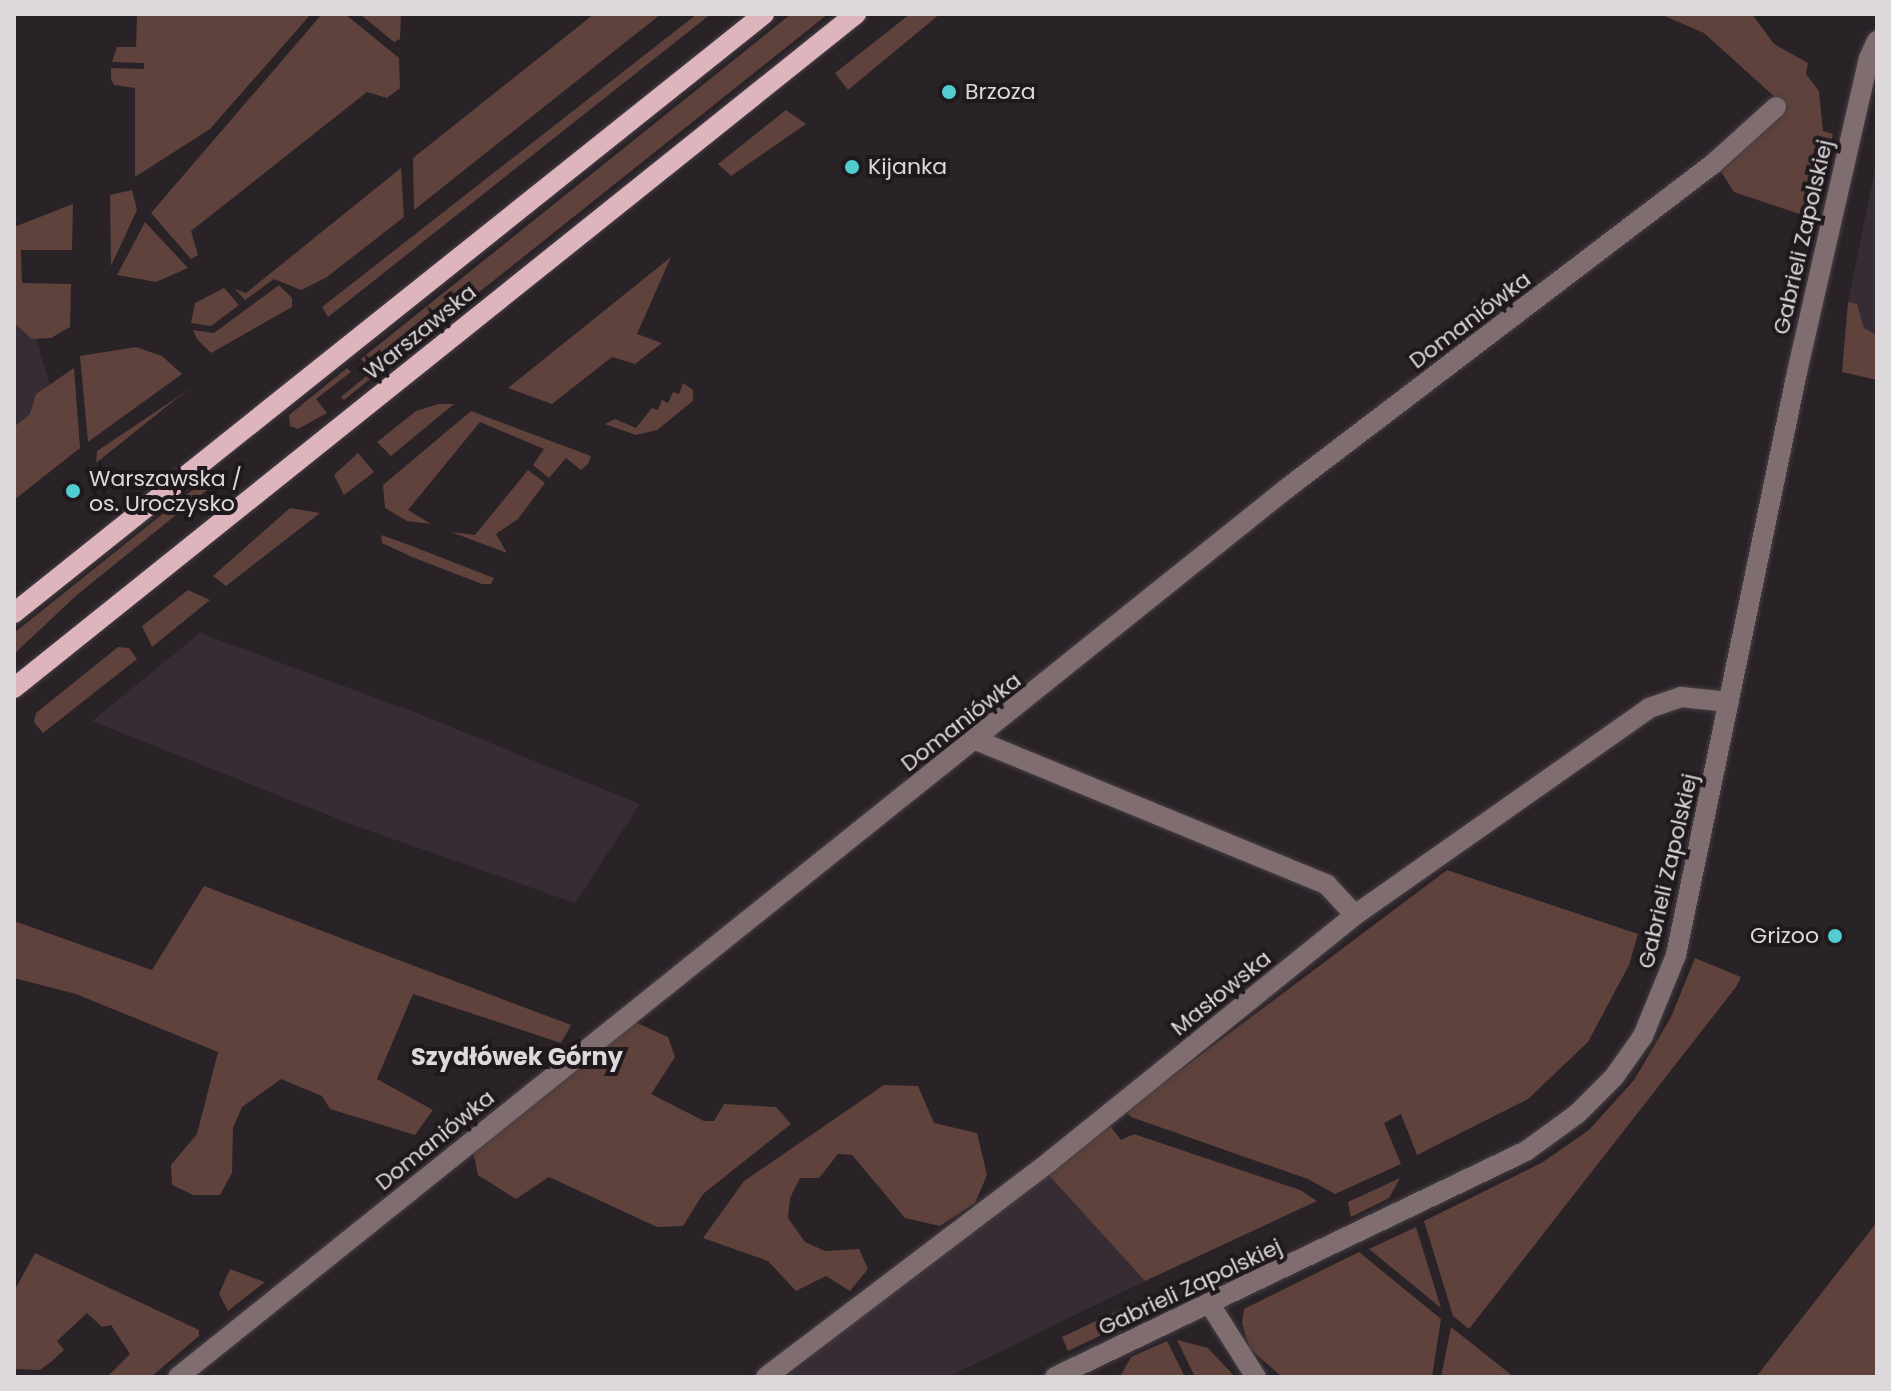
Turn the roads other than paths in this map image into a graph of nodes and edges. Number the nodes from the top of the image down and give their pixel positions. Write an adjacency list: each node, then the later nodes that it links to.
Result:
1 (764, 14): 5 (main road, Warszawska)
2 (856, 14): 6 (main road, Warszawska)
3 (1877, 41): 7 (street, Gabrieli Zapolskiej)
4 (1776, 107): 8 (street, Domaniówka)
5 (14, 613)
6 (14, 688)
7 (1729, 702): 9 (street, Masłowska); 10 (street, Gabrieli Zapolskiej)
8 (976, 740): 9 (street); 11 (street, Domaniówka)
9 (1355, 915): 12 (street, Masłowska)
10 (1209, 1303): 13 (street, Gabrieli Zapolskiej); 14 (street)
11 (178, 1377)
12 (766, 1377)
13 (1055, 1377)
14 (1256, 1377)

